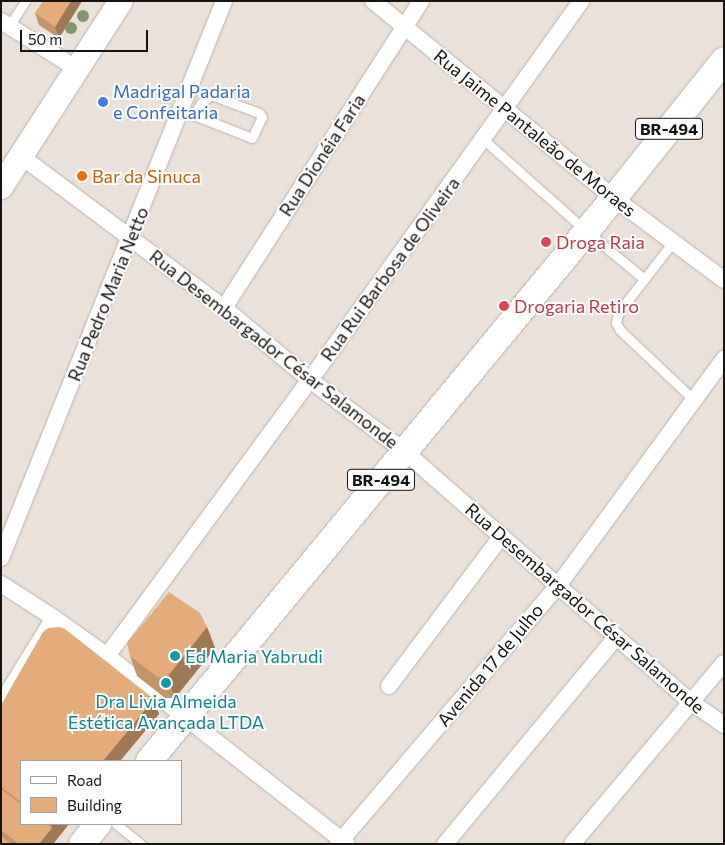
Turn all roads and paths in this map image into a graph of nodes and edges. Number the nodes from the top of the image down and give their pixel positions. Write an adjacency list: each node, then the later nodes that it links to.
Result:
1 (25, 1): 7 (lane)
2 (121, 1): 10 (street)
3 (224, 1): 12 (street, Rua Pedro Maria Netto)
4 (373, 1): 8 (street, Rua Jaime Pantaleão de Moraes)
5 (421, 1): 8 (street, Rua Dionéia Faria)
6 (582, 1): 11 (street, Rua Rui Barbosa de Oliveira)
7 (5, 23): 10 (street)
8 (404, 26): 11 (street, Rua Jaime Pantaleão de Moraes); 22 (street, Rua Dionéia Faria)
9 (724, 60): 16 (main road, BR-494)
10 (77, 69): 14 (street)
11 (505, 110): 13 (street, Rua Rui Barbosa de Oliveira); 16 (street, Rua Jaime Pantaleão de Moraes)
12 (187, 112): 12 (lane); 18 (street, Rua Pedro Maria Netto)
13 (484, 140): 17 (lane); 24 (street, Rua Rui Barbosa de Oliveira)
14 (22, 157): 15 (street); 18 (street, Rua Desembargador César Salamonde)
15 (1, 187)
16 (614, 198): 17 (main road, BR-494); 19 (street, Rua Jaime Pantaleão de Moraes)
17 (586, 232): 20 (lane); 26 (main road, BR-494)
18 (131, 238): 22 (street, Rua Desembargador César Salamonde); 28 (street, Rua Pedro Maria Netto)
19 (673, 242): 20 (lane); 21 (street, Rua Jaime Pantaleão de Moraes)
20 (644, 279): 25 (lane)
21 (724, 280)
22 (224, 308): 24 (street, Rua Desembargador César Salamonde)
23 (724, 360): 25 (street, Avenida 17 de Julho)
24 (310, 380): 26 (street, Rua Desembargador César Salamonde); 33 (street, Rua Rui Barbosa de Oliveira)
25 (694, 400): 30 (street, Avenida 17 de Julho)
26 (404, 451): 27 (street, Rua Desembargador César Salamonde); 38 (main road, BR-494)
27 (501, 537): 30 (street, Rua Desembargador César Salamonde); 35 (street)
28 (1, 558)
29 (1, 584): 31 (street)
30 (557, 586): 32 (street, Rua Desembargador César Salamonde); 43 (street, Avenida 17 de Julho)
31 (54, 618): 33 (street); 37 (street)
32 (616, 637): 36 (street, Rua Desembargador César Salamonde); 46 (street)
33 (107, 656): 38 (street)
34 (724, 663): 36 (street)
35 (389, 686)
36 (692, 702): 39 (street, Rua Desembargador César Salamonde); 47 (street)
37 (1, 704)
38 (186, 717): 40 (main road, BR-494); 43 (street)
39 (724, 725)
40 (150, 760)
41 (97, 825): 44 (main road)
42 (117, 825): 45 (lane)
43 (342, 842)
44 (82, 844)
45 (141, 844)
46 (445, 844)
47 (572, 844)

